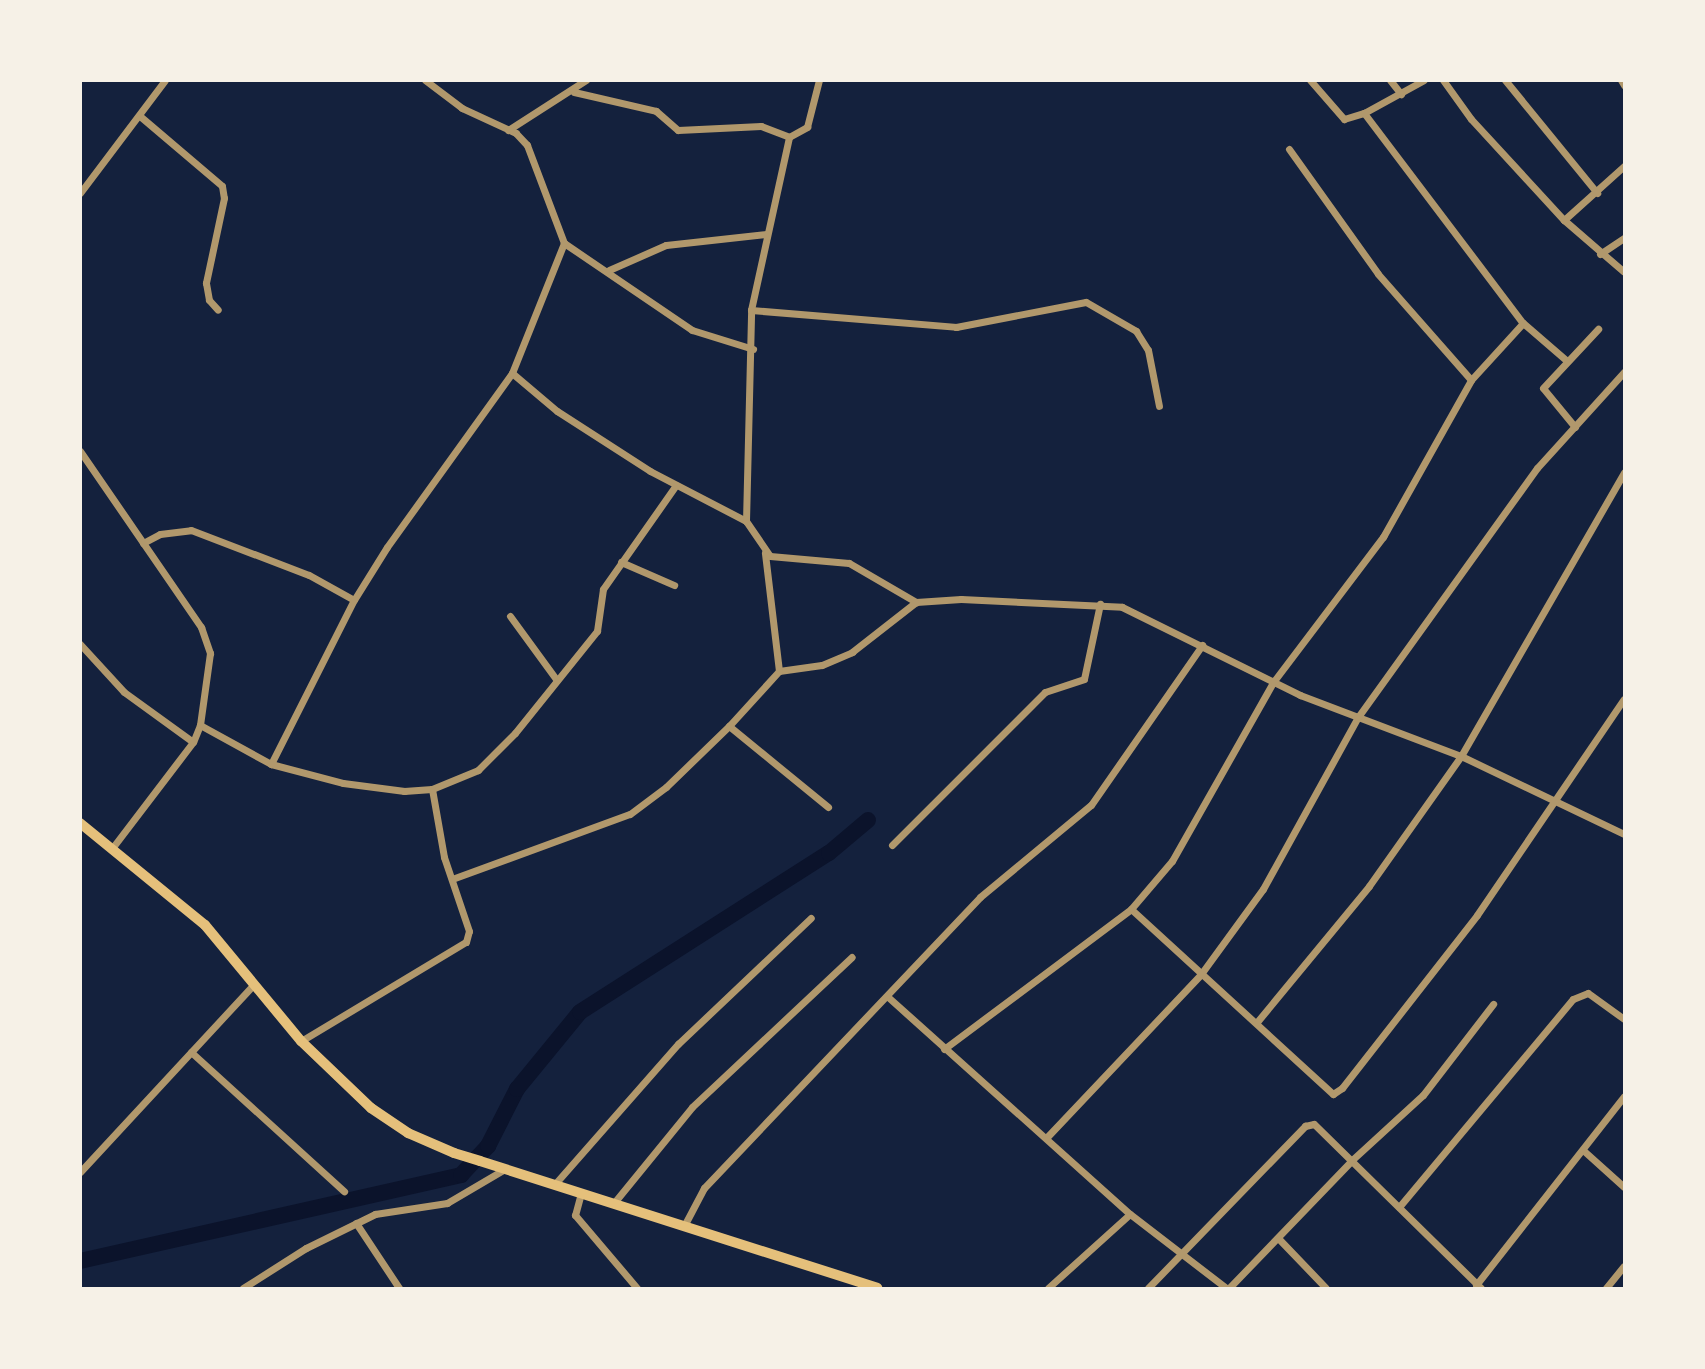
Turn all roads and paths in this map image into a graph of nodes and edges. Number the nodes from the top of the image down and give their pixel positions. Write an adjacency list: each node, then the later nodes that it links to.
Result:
1 (164, 80): 15 (street)
2 (425, 80): 16 (street)
3 (586, 80): 12 (street)
4 (819, 80): 17 (street)
5 (1310, 80): 14 (street)
6 (1390, 80): 13 (street)
7 (1424, 80): 13 (street)
8 (1443, 80): 22 (street)
9 (1505, 80): 21 (street)
10 (1621, 80): 11 (street)
11 (1625, 85)
12 (574, 92): 16 (street); 17 (street)
13 (1401, 94): 14 (street)
14 (1364, 113): 31 (street)
15 (141, 117): 20 (street); 29 (street)
16 (508, 130): 25 (street)
17 (789, 137): 23 (street)
18 (1289, 149): 37 (street)
19 (1625, 166): 21 (street)
20 (80, 192)
21 (1597, 193): 22 (street)
22 (1564, 220): 26 (street)
23 (766, 234): 27 (street); 30 (street)
24 (1625, 238): 26 (street)
25 (564, 243): 27 (street); 36 (street)
26 (1600, 254): 28 (street)
27 (609, 270): 33 (street)
28 (1625, 272)
29 (218, 310)
30 (751, 310): 33 (street); 38 (street)
31 (1523, 323): 34 (street); 37 (street)
32 (1598, 329): 34 (street)
33 (753, 349): 43 (street)
34 (1567, 361): 39 (street)
35 (1625, 372): 39 (street)
36 (512, 373): 42 (street); 48 (street)
37 (1471, 380): 56 (street)
38 (1159, 406)
39 (1575, 427): 58 (street)
40 (81, 452): 44 (street)
41 (1625, 472): 62 (street)
42 (677, 485): 43 (street); 46 (street)
43 (746, 521): 45 (street)
44 (143, 543): 48 (street); 59 (street)
45 (765, 552): 49 (street); 54 (street)
46 (621, 562): 47 (street); 55 (street)
47 (674, 585)
48 (354, 600): 63 (street)
49 (916, 602): 50 (street); 54 (street)
50 (1100, 604): 53 (street); 69 (street)
51 (510, 616): 55 (street)
52 (80, 644): 61 (street)
53 (1202, 645): 56 (street); 77 (street)
54 (779, 671): 60 (street)
55 (556, 679): 64 (street)
56 (1274, 681): 58 (street); 72 (street)
57 (1625, 699): 65 (street)
58 (1358, 717): 62 (street); 75 (street)
59 (200, 725): 61 (street); 63 (street)
60 (729, 726): 66 (street); 71 (street)
61 (193, 742): 70 (street)
62 (1461, 756): 65 (street); 80 (street)
63 (271, 764): 64 (street)
64 (432, 789): 71 (street)
65 (1555, 804): 68 (street); 80 (street)
66 (828, 807)
67 (80, 822): 70 (main road)
68 (1625, 834)
69 (892, 845)
70 (113, 847): 76 (main road)
71 (452, 878): 81 (street)
72 (1132, 909): 75 (street); 82 (street)
73 (811, 918): 90 (street)
74 (852, 957): 94 (street)
75 (1201, 974): 80 (street); 85 (street)
76 (254, 984): 81 (main road); 83 (street)
77 (888, 997): 82 (street); 98 (street)
78 (1493, 1004): 87 (street)
79 (1625, 1019): 95 (street)
80 (1256, 1022)
81 (301, 1041): 88 (main road)
82 (944, 1049): 85 (street)
83 (191, 1052): 89 (street); 92 (street)
84 (1625, 1096): 86 (street)
85 (1048, 1136): 96 (street)
86 (1584, 1151): 91 (street); 102 (street)
87 (1352, 1160): 95 (street); 99 (street); 100 (street)
88 (506, 1169): 90 (main road); 97 (street)
89 (80, 1172)
90 (554, 1185): 93 (main road)
91 (1625, 1187)
92 (344, 1191)
93 (581, 1193): 94 (main road); 103 (street)
94 (613, 1204): 98 (main road)
95 (1399, 1207): 102 (street)
96 (1130, 1213): 100 (street); 107 (street)
97 (356, 1223): 104 (street); 105 (street)
98 (684, 1226): 106 (main road)
99 (1278, 1238): 109 (street); 110 (street)
100 (1183, 1254): 108 (street); 109 (street)
101 (1625, 1265): 111 (street)
102 (1479, 1287)
103 (638, 1288)
104 (243, 1289)
105 (399, 1289)
106 (877, 1289)
107 (1048, 1289)
108 (1148, 1289)
109 (1227, 1289)
110 (1326, 1289)
111 (1606, 1289)

